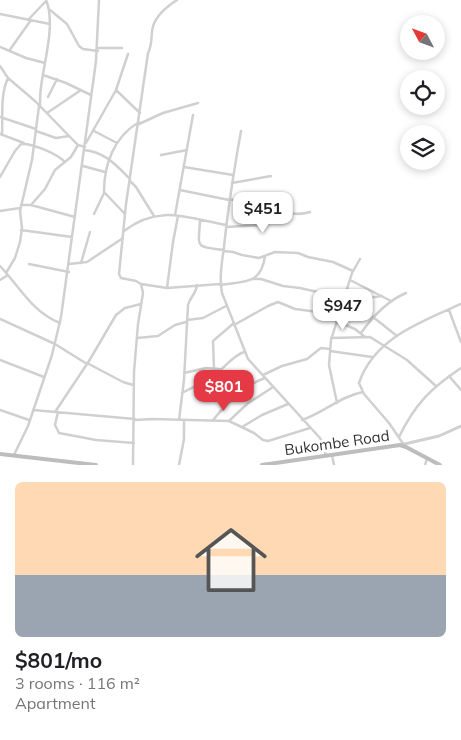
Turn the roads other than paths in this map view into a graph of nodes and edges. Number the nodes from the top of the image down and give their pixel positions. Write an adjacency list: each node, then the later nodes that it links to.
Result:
1 (46, 0): 4 (street); 6 (street)
2 (99, 0): 10 (street)
3 (177, 0): 25 (street)
4 (50, 10): 7 (street); 10 (street)
5 (0, 14): 6 (street)
6 (30, 20): 7 (street); 11 (street)
7 (50, 24): 13 (street)
8 (0, 47): 11 (street)
9 (122, 48): 10 (street)
10 (98, 50): 20 (street)
11 (9, 51): 13 (street)
12 (128, 54): 19 (street)
13 (46, 63): 15 (street)
14 (0, 67): 16 (street)
15 (43, 75): 17 (street); 23 (street)
16 (8, 78): 23 (street); 27 (street)
17 (57, 79): 18 (street); 21 (street)
18 (81, 90): 20 (street); 24 (street)
19 (116, 90): 25 (street); 30 (street)
20 (91, 95): 38 (street)
21 (48, 96)
22 (198, 103): 28 (street)
23 (40, 106): 24 (street); 29 (street)
24 (47, 113): 33 (street)
25 (140, 113): 28 (street)
26 (193, 115): 39 (street)
27 (1, 117): 29 (street); 32 (street)
28 (139, 123): 34 (street); 49 (street)
29 (36, 130): 33 (street); 36 (street)
30 (94, 131): 34 (street); 38 (street)
31 (242, 131): 46 (street)
32 (1, 134): 35 (street)
33 (69, 136): 37 (street)
34 (117, 143): 41 (street)
35 (26, 144): 36 (street); 48 (street)
36 (34, 145): 42 (street); 55 (street)
37 (78, 145): 38 (street); 42 (street)
38 (85, 147): 41 (street); 43 (street)
39 (187, 150): 40 (street); 44 (street)
40 (161, 155)
41 (110, 159): 45 (street); 49 (street)
42 (65, 162): 54 (street)
43 (82, 166): 45 (street); 63 (street)
44 (184, 168): 46 (street); 51 (street)
45 (105, 172): 52 (street)
46 (233, 175): 50 (street)
47 (270, 176): 50 (street)
48 (0, 178)
49 (130, 180): 60 (street); 61 (street)
50 (232, 183): 53 (street)
51 (180, 190): 53 (street); 62 (street)
52 (104, 192): 59 (street); 60 (street)
53 (229, 200): 58 (street); 65 (street)
54 (31, 205): 55 (street); 63 (street)
55 (21, 207): 56 (street); 66 (street)
56 (0, 211)
57 (310, 212): 58 (street)
58 (294, 213): 65 (street)
59 (94, 214)
60 (125, 214): 67 (street)
61 (154, 216): 62 (street); 67 (street)
62 (176, 216): 64 (street); 87 (street)
63 (75, 217): 69 (street)
64 (200, 220): 65 (street); 71 (street)
65 (226, 226): 71 (street)
66 (22, 230): 69 (street); 80 (street)
67 (124, 231): 70 (street)
68 (90, 232): 74 (street)
69 (72, 237): 76 (street)
70 (123, 238): 74 (street); 84 (street)
71 (224, 251): 72 (street); 86 (street)
72 (265, 255): 78 (street); 81 (street)
73 (360, 259): 78 (street)
74 (80, 263): 76 (street)
75 (28, 264): 79 (street)
76 (69, 264): 79 (street)
77 (0, 266): 80 (street)
78 (353, 271): 83 (street)
79 (69, 272): 101 (street)
80 (7, 274): 82 (street); 101 (street)
81 (253, 279): 86 (street); 90 (street)
82 (0, 280)
83 (350, 280): 89 (street); 90 (street)
84 (140, 284): 87 (street); 92 (street)
85 (197, 285): 86 (street); 87 (street); 100 (street)
86 (220, 285): 94 (street)
87 (168, 288)
88 (406, 293): 91 (street)
89 (382, 296): 90 (street); 91 (street)
90 (344, 300): 98 (street)
91 (391, 301): 96 (street)
92 (142, 304): 107 (street); 116 (street)
93 (461, 304): 95 (street)
94 (226, 306): 100 (street); 102 (street)
95 (449, 310): 105 (street); 109 (street)
96 (373, 317): 104 (street); 105 (street)
97 (0, 319): 99 (street)
98 (337, 320): 102 (street); 104 (street); 108 (street)
99 (4, 321): 103 (street); 110 (street)
100 (186, 321): 107 (street); 120 (street)
101 (60, 323): 110 (street)
102 (234, 324): 113 (street); 117 (street)
103 (0, 326)
104 (360, 333): 106 (street)
105 (397, 336): 111 (street)
106 (365, 337): 108 (street); 111 (street)
107 (137, 338): 125 (street)
108 (331, 338): 112 (street)
109 (461, 342)
110 (55, 344): 116 (street); 123 (street)
111 (384, 345): 114 (street); 126 (street)
112 (330, 350): 114 (street); 121 (street); 132 (street)
113 (244, 352): 119 (street); 121 (street)
114 (372, 357): 129 (street)
115 (0, 360): 123 (street)
116 (87, 364): 125 (street); 136 (street)
117 (214, 368): 119 (street); 120 (street)
118 (461, 368): 122 (street)
119 (220, 370): 124 (street)
120 (184, 373): 130 (street)
121 (264, 376): 127 (street); 131 (street)
122 (448, 376): 126 (street); 128 (street)
123 (44, 377): 135 (street)
124 (208, 378): 130 (street); 131 (street)
125 (134, 385): 137 (street)
126 (436, 386): 147 (street)
127 (273, 387): 133 (street); 143 (street)
128 (461, 390)
129 (362, 392): 132 (street); 147 (street)
130 (182, 393): 139 (street)
131 (230, 402): 141 (street)
132 (337, 403): 142 (street)
133 (288, 404): 142 (street); 145 (street)
134 (0, 410): 138 (street)
135 (33, 410): 136 (street); 138 (street)
136 (56, 412): 137 (street); 148 (street)
137 (135, 419): 139 (street); 148 (street)
138 (30, 420): 152 (street)
139 (179, 420): 140 (street)
140 (184, 420): 141 (street); 160 (street)
141 (213, 420): 143 (street)
142 (302, 420): 146 (street)
143 (229, 421): 145 (street)
144 (461, 426): 149 (street)
145 (242, 427): 146 (street)
146 (310, 428): 153 (street)
147 (399, 437): 149 (street)
148 (134, 443): 159 (street)
149 (402, 445): 151 (main road, Bukombe Road); 154 (main road, Bukombe Road)
150 (1, 455): 152 (main road)
151 (332, 455): 153 (main road, Bukombe Road); 162 (street)
152 (14, 456): 155 (main road)
153 (326, 456): 156 (main road, Bukombe Road)
154 (427, 458): 163 (street); 164 (main road, Bukombe Road)
155 (45, 459): 157 (street); 158 (main road)
156 (283, 464): 161 (main road, Bukombe Road)
157 (47, 465)
158 (96, 465)
159 (134, 465)
160 (179, 465)
161 (262, 465)
162 (334, 465)
163 (425, 465)
164 (440, 465)

